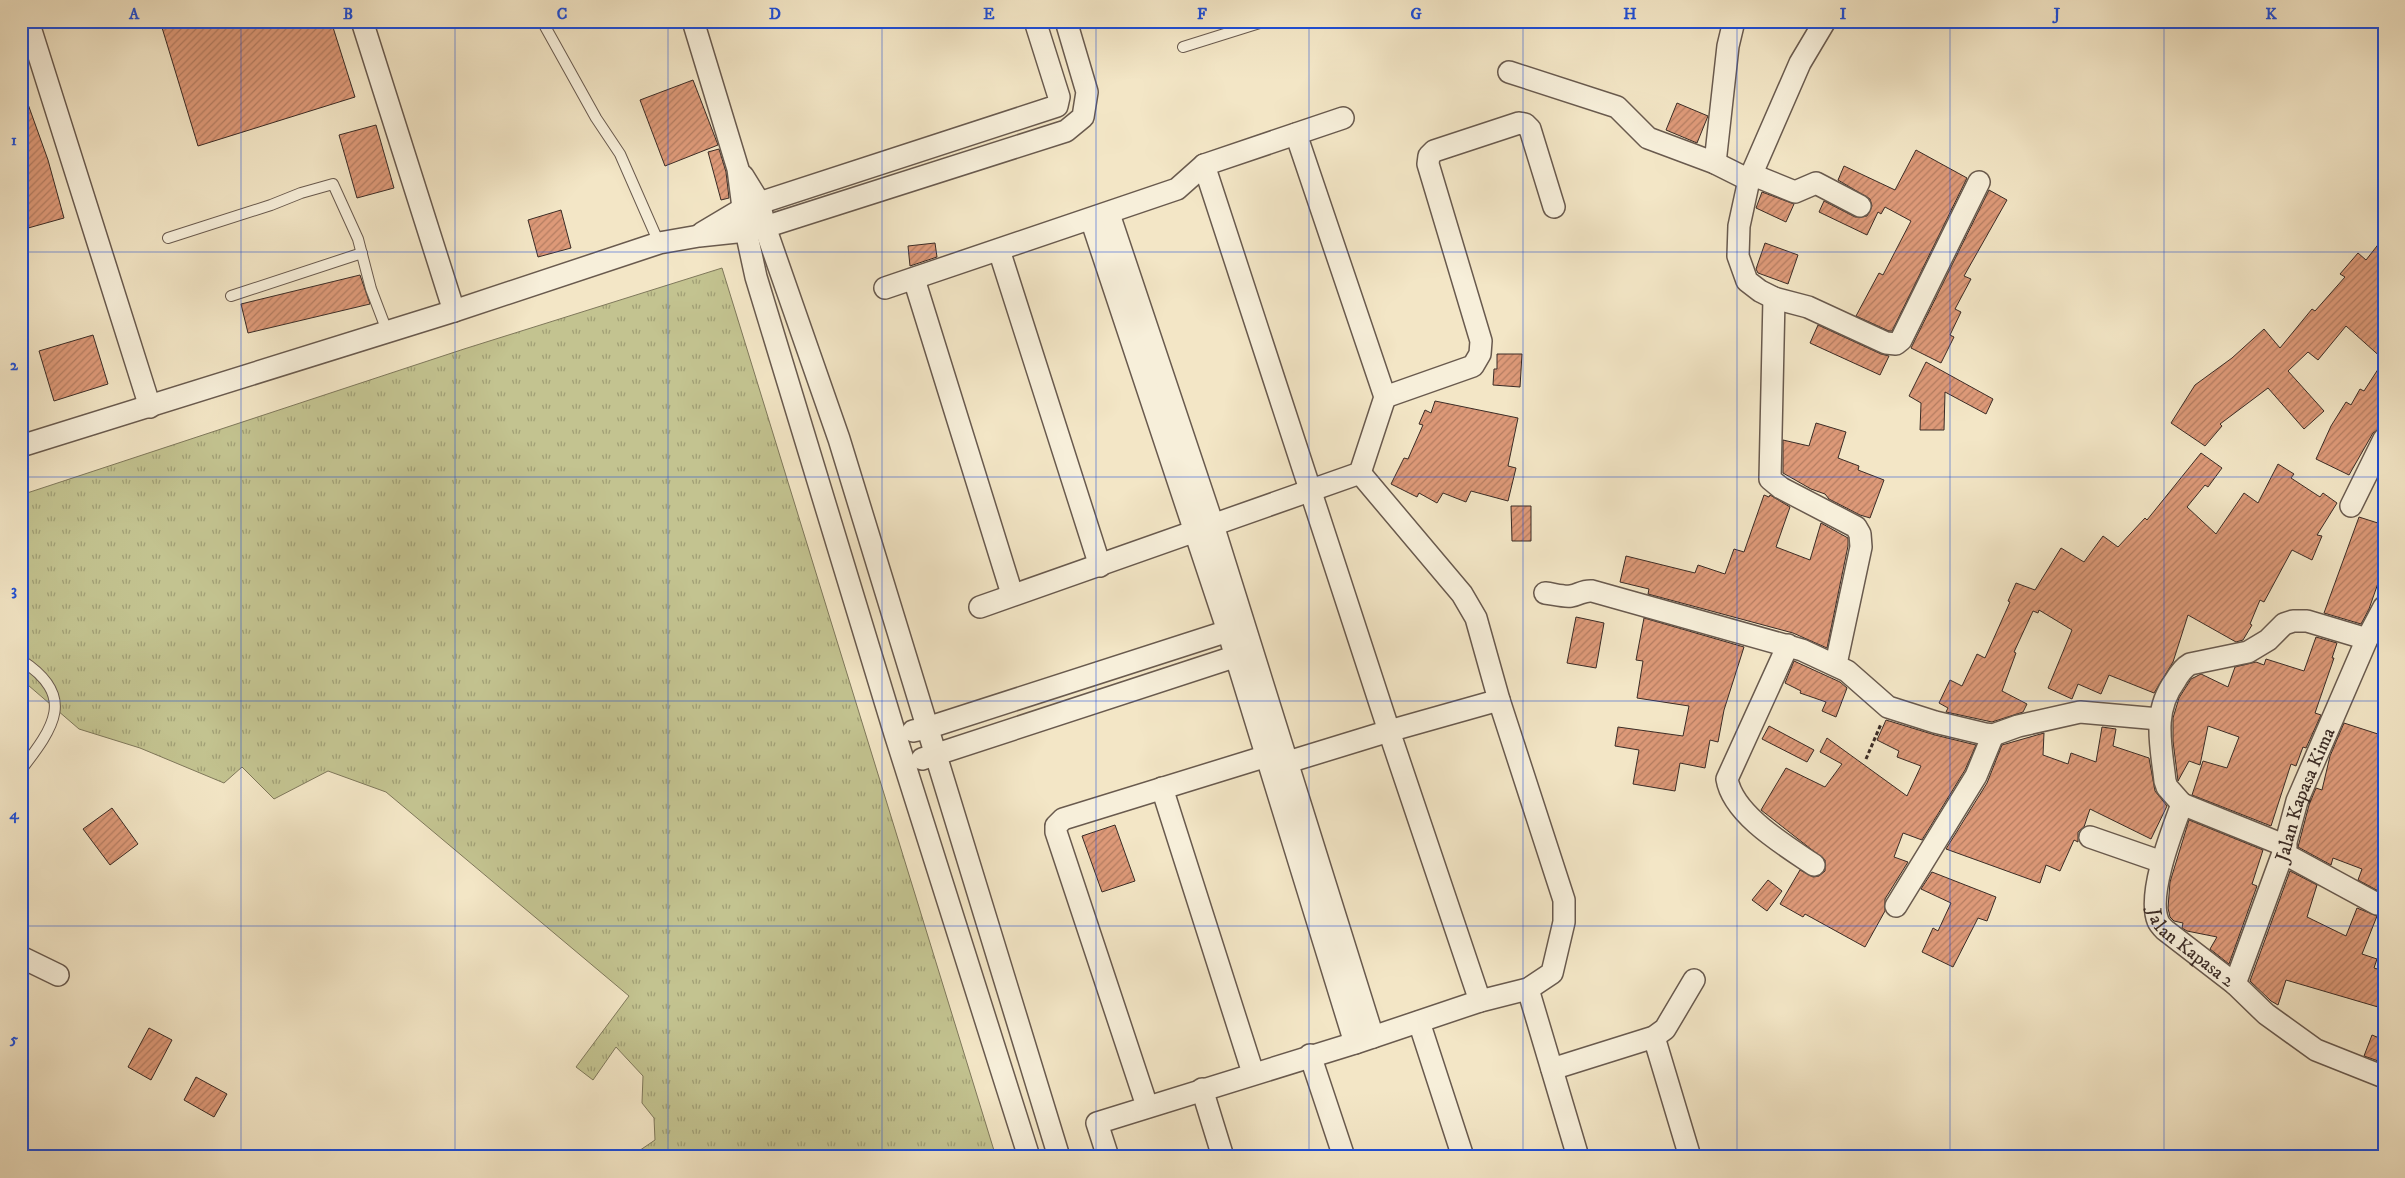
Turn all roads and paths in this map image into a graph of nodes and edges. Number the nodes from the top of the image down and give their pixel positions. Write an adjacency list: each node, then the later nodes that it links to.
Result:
1 (28, 21): 37 (street)
2 (362, 21): 34 (street)
3 (542, 21): 27 (lane)
4 (693, 21): 20 (street)
5 (1035, 21): 12 (street)
6 (1066, 21): 13 (street)
7 (1734, 21): 16 (street)
8 (1824, 21): 18 (street)
9 (1260, 22): 10 (lane)
10 (1183, 47)
11 (1509, 72): 16 (street)
12 (1058, 104): 13 (street); 20 (street)
13 (1085, 110): 24 (street)
14 (1343, 118): 15 (street)
15 (1296, 134): 17 (street); 36 (street)
16 (1715, 163): 18 (street)
17 (1204, 165): 23 (street); 41 (street)
18 (1751, 178): 21 (street); 33 (street)
19 (1979, 182): 33 (street)
20 (752, 205): 24 (street); 25 (street)
21 (1860, 206)
22 (1554, 207): 36 (street)
23 (1100, 216): 28 (street); 43 (street)
24 (756, 229): 25 (street); 58 (street); 60 (street)
25 (699, 236): 27 (street)
26 (168, 238): 29 (lane)
27 (659, 243): 34 (street)
28 (999, 250): 30 (street); 44 (street)
29 (362, 253): 32 (lane); 35 (lane)
30 (914, 279): 31 (street); 46 (street)
31 (885, 288)
32 (231, 296)
33 (1774, 298): 54 (street)
34 (454, 310): 35 (street)
35 (387, 331): 37 (street)
36 (1385, 397): 40 (street)
37 (150, 407): 39 (street)
38 (2384, 439): 42 (street)
39 (21, 446)
40 (1360, 473): 41 (street); 55 (street)
41 (1312, 491): 43 (street); 59 (street)
42 (2351, 506)
43 (1204, 528): 44 (street); 49 (street)
44 (1100, 566): 46 (street)
45 (1546, 593): 51 (street)
46 (1012, 594): 47 (street)
47 (980, 607)
48 (2384, 607): 50 (street, Jalan Kapasa Kima)
49 (1237, 629): 52 (street); 58 (street)
50 (2367, 639): 57 (street); 71 (street, Jalan Kapasa Kima)
51 (1788, 645): 54 (street); 73 (street)
52 (1244, 653): 62 (street); 63 (street); 65 (street)
53 (21, 660): 67 (lane)
54 (1836, 664): 56 (street)
55 (1499, 700): 59 (street); 80 (street)
56 (1888, 707): 61 (street); 64 (path)
57 (2160, 714): 61 (street); 69 (street)
58 (927, 728): 60 (street); 62 (street)
59 (1389, 731): 65 (street); 81 (street)
60 (895, 734): 66 (street)
61 (1993, 735): 75 (street)
62 (935, 755): 66 (street); 92 (street)
63 (1267, 756): 68 (street); 84 (street)
64 (1866, 759)
65 (1288, 762): 84 (street)
66 (906, 765): 91 (street)
67 (21, 770)
68 (1162, 788): 87 (street); 90 (street)
69 (2182, 804): 71 (street); 72 (street, Jalan Kapasa 2)
70 (2090, 837): 72 (street)
71 (2284, 849): 74 (street); 79 (street, Jalan Kapasa Kima)
72 (2162, 862): 79 (street, Jalan Kapasa 2)
73 (1814, 865)
74 (2377, 904)
75 (1896, 906)
76 (21, 956): 77 (street)
77 (58, 975)
78 (1694, 980): 83 (street)
79 (2235, 984): 88 (street, Jalan Kapasa 2)
80 (1528, 989): 81 (street); 86 (street)
81 (1480, 1001): 82 (street)
82 (1419, 1022): 84 (street); 96 (street)
83 (1654, 1037): 86 (street); 98 (street)
84 (1364, 1040): 85 (street)
85 (1310, 1055): 87 (street); 95 (street)
86 (1552, 1069): 97 (street)
87 (1253, 1073): 89 (street)
88 (2384, 1077)
89 (1202, 1089): 90 (street); 94 (street)
90 (1147, 1106): 93 (street)
91 (1029, 1157)
92 (1059, 1157)
93 (1108, 1157)
94 (1223, 1157)
95 (1344, 1157)
96 (1463, 1157)
97 (1578, 1157)
98 (1690, 1157)

